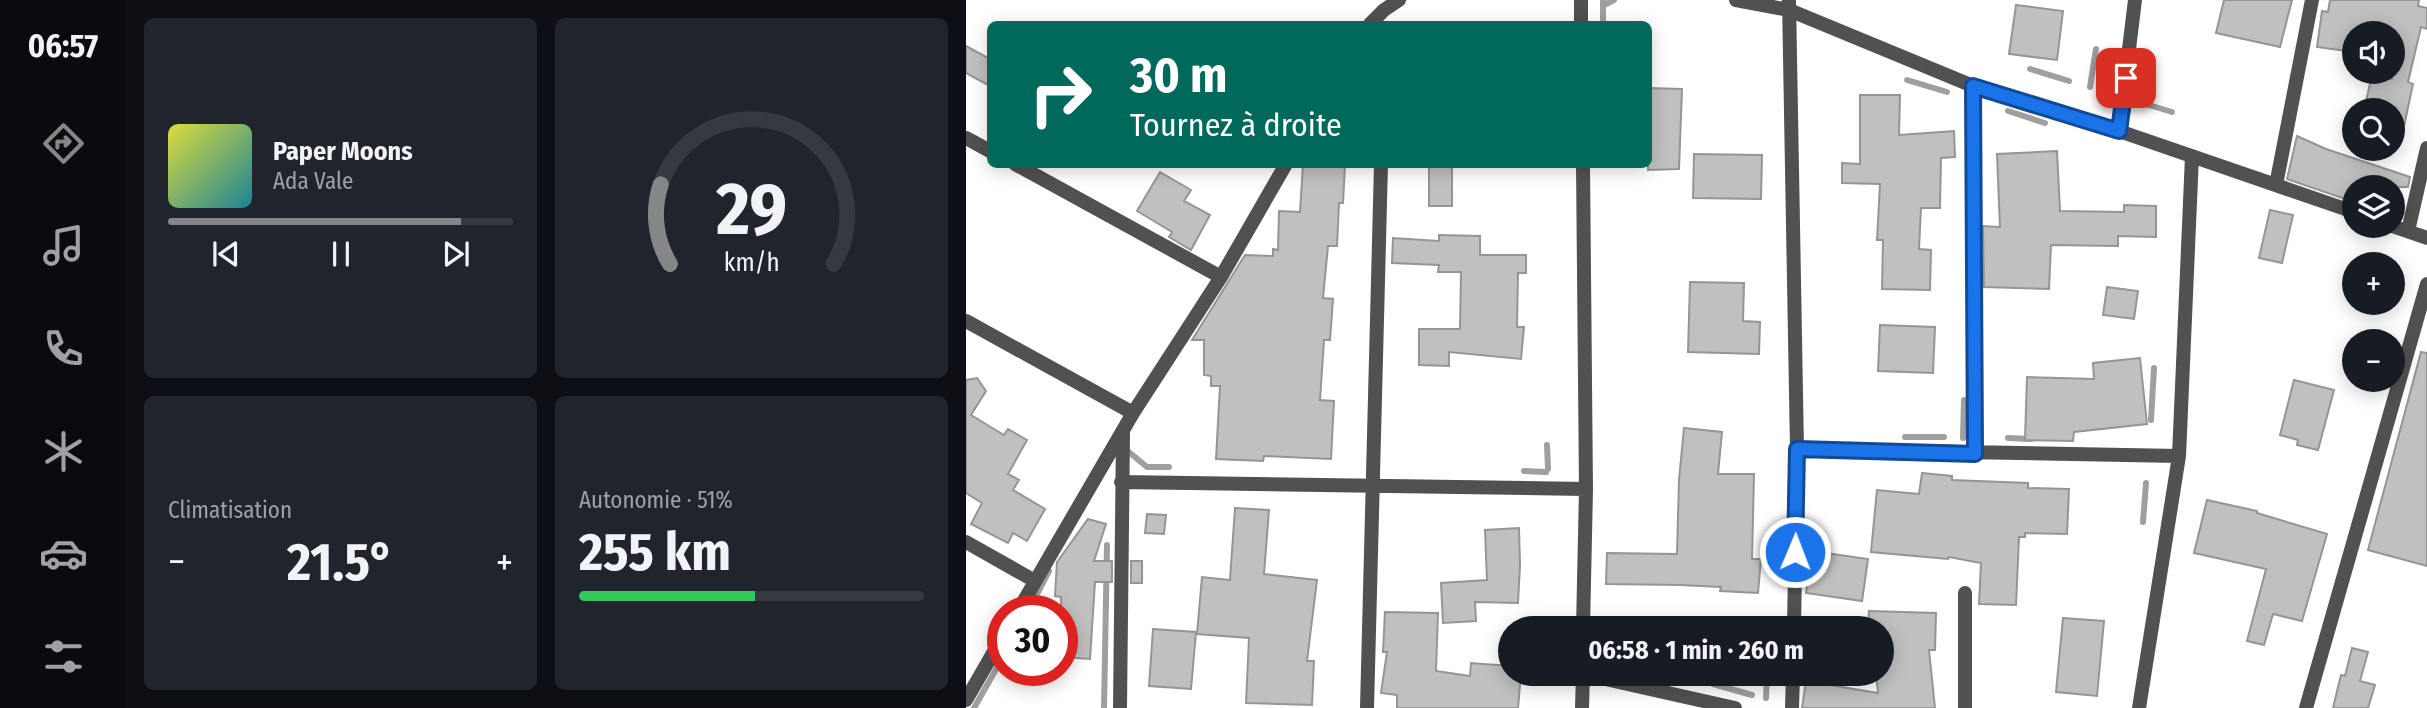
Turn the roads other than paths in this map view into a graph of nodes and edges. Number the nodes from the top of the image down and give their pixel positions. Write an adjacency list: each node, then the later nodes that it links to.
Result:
1 (1399, 0): 7 (street)
2 (1581, 0): 8 (street)
3 (1735, 0): 6 (street)
4 (2135, 0): 10 (street)
5 (2312, 0): 19 (street)
6 (1789, 5): 9 (street); 29 (street)
7 (1384, 17)
8 (1581, 21)
9 (1973, 86): 10 (street); 30 (street)
10 (2119, 131): 14 (street)
11 (966, 138): 13 (street)
12 (2427, 148): 22 (street)
13 (987, 149)
14 (2192, 156): 19 (street); 31 (street)
15 (1022, 168): 24 (street)
16 (1284, 168): 24 (street)
17 (1381, 168): 33 (street)
18 (1583, 168): 34 (street)
19 (2276, 185): 20 (street)
20 (2342, 208)
21 (2405, 230): 22 (street)
22 (2408, 231): 23 (street)
23 (2427, 238)
24 (1221, 277): 27 (street)
25 (2427, 284): 53 (street)
26 (966, 321): 27 (street)
27 (1133, 414): 28 (street)
28 (1123, 431): 32 (street); 36 (street)
29 (1797, 449): 30 (street); 40 (street)
30 (1975, 454): 31 (street)
31 (2179, 456): 52 (street)
32 (1121, 482): 33 (street); 46 (street)
33 (1373, 487): 34 (street); 47 (street)
34 (1586, 489): 39 (street)
35 (966, 542): 36 (street)
36 (1035, 580): 38 (street)
37 (1965, 593): 51 (street)
38 (1026, 595)
39 (1583, 616)
40 (1794, 616)
41 (987, 663): 45 (street)
42 (1583, 686): 48 (street)
43 (1637, 686): 49 (street)
44 (1793, 686): 50 (street)
45 (966, 699)
46 (1121, 708)
47 (1367, 708)
48 (1582, 708)
49 (1735, 708)
50 (1793, 708)
51 (1965, 708)
52 (2139, 708)
53 (2306, 708)

